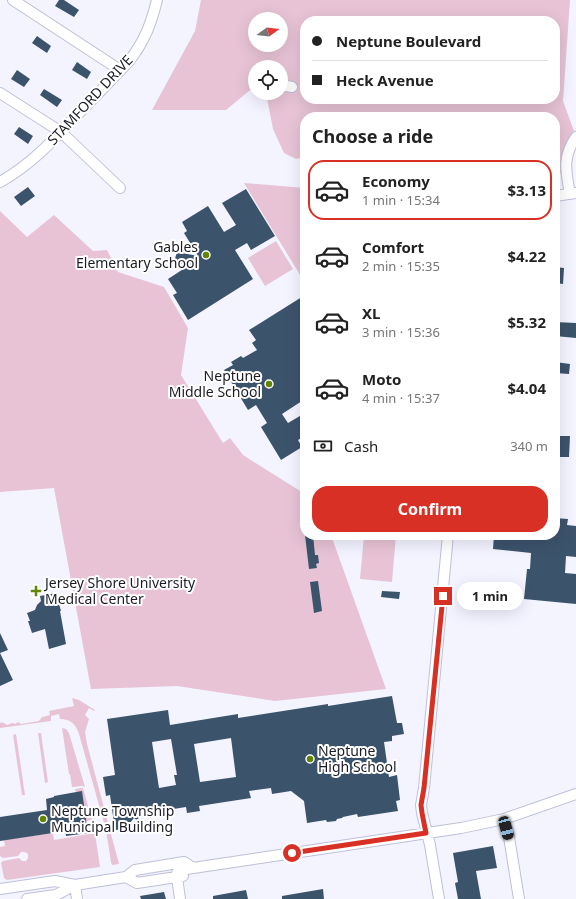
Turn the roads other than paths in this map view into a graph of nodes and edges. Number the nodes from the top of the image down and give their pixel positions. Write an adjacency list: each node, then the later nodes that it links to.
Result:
1 (13, 0): 3 (street)
2 (157, 0): 3 (street, STAMFORD DRIVE)
3 (120, 70): 7 (street, STAMFORD DRIVE)
4 (288, 86): 5 (street)
5 (292, 87)
6 (0, 93): 7 (street)
7 (61, 132): 9 (street, STAMFORD DRIVE); 10 (street)
8 (576, 137): 11 (street)
9 (0, 182)
10 (120, 188)
11 (573, 193): 12 (street)
12 (560, 195)
13 (448, 540): 16 (street)
14 (576, 794): 15 (street)
15 (504, 819): 16 (street); 26 (street)
16 (426, 833): 17 (street); 25 (street)
17 (193, 868): 18 (street); 19 (street)
18 (126, 877): 19 (street); 20 (street)
19 (177, 877): 24 (street)
20 (75, 885): 21 (street); 22 (street); 23 (street)
21 (0, 889)
22 (27, 899)
23 (77, 899)
24 (180, 899)
25 (439, 899)
26 (519, 899)

